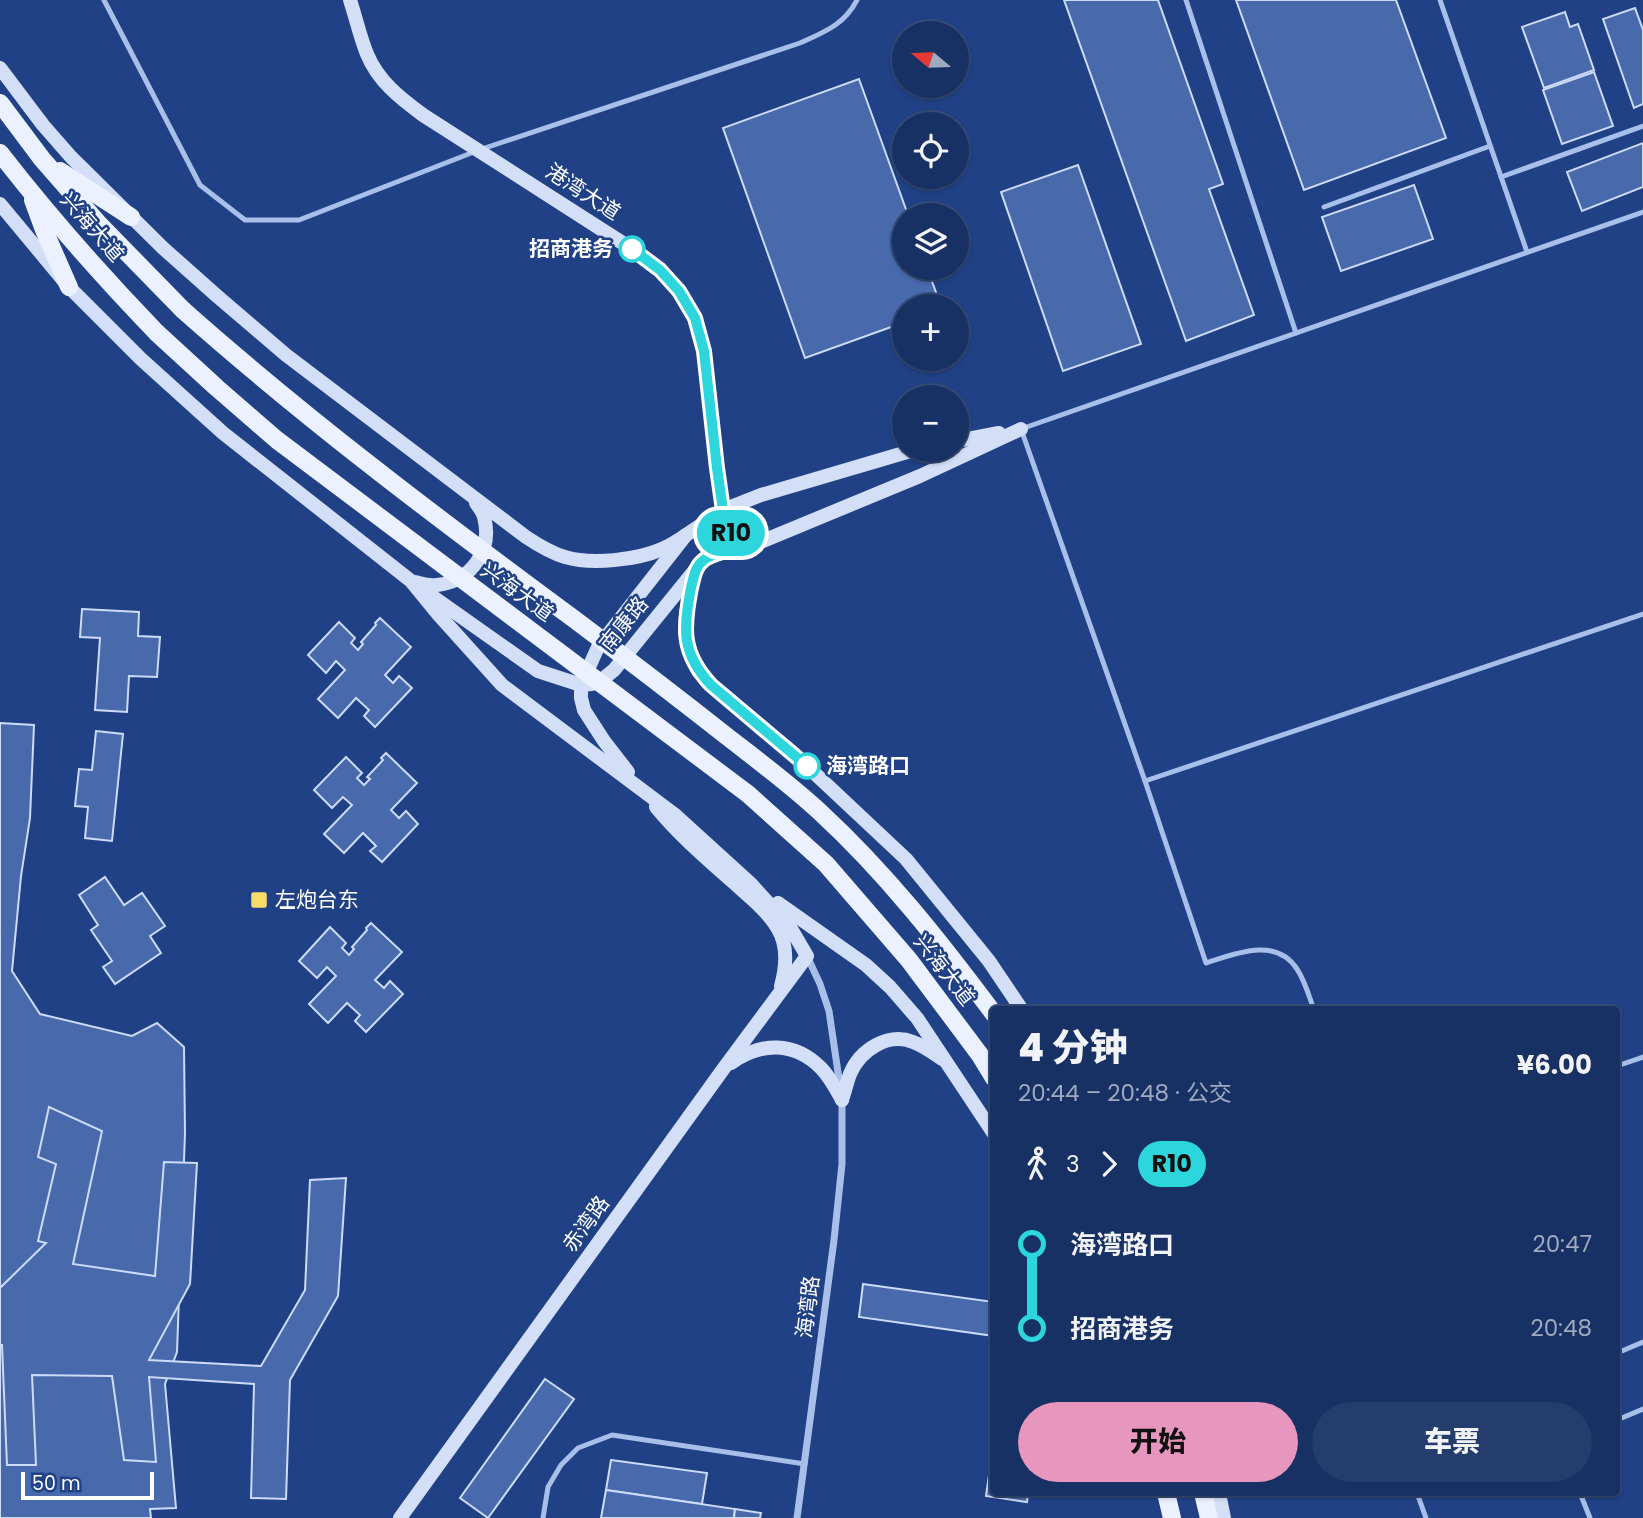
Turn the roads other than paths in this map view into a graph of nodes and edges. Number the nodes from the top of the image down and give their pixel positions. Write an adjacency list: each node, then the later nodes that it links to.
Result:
1 (104, 0): 10 (lane)
2 (350, 0): 10 (street, 港湾大道)
3 (857, 0): 10 (lane)
4 (1186, 0): 21 (lane)
5 (1440, 0): 9 (lane)
6 (0, 68): 18 (street, 兴海大道)
7 (0, 103): 12 (main road, 兴海大道)
8 (1643, 126): 13 (lane)
9 (1490, 146): 13 (lane); 16 (lane)
10 (479, 150): 26 (street, 港湾大道)
11 (0, 153): 14 (main road, 兴海大道)
12 (42, 159): 18 (main road); 40 (main road, 兴海大道, bridge)
13 (1501, 177): 19 (lane)
14 (30, 190): 20 (main road); 45 (main road, 兴海大道, bridge)
15 (0, 204): 20 (street)
16 (1324, 208)
17 (1643, 212): 19 (lane)
18 (131, 217): 25 (street, 兴海大道)
19 (1527, 252): 21 (lane)
20 (69, 287): 30 (street)
21 (1296, 334): 22 (lane)
22 (1021, 429): 23 (street); 28 (street, 南康路); 33 (lane)
23 (969, 439)
24 (892, 456): 26 (street, 南康路)
25 (471, 495): 27 (street, 兴海大道); 30 (street)
26 (723, 510): 27 (street, 南康路); 28 (street, 港湾大道)
27 (686, 535): 32 (street, 南康路)
28 (736, 547): 29 (street, 南康路)
29 (695, 570): 32 (street, 南康路); 38 (street, 兴海大道)
30 (411, 581): 32 (street); 34 (street)
31 (1643, 614): 33 (lane)
32 (581, 685): 34 (street)
33 (1145, 781): 39 (lane)
34 (639, 786): 35 (street); 37 (street)
35 (751, 884): 36 (street); 42 (street)
36 (807, 956): 37 (street, 赤湾路); 46 (street, 海湾路)
37 (776, 997): 44 (street, 赤湾路)
38 (1019, 1006)
39 (1312, 1006)
40 (990, 1008)
41 (1643, 1057): 43 (lane)
42 (950, 1065): 46 (street); 47 (street)
43 (1620, 1065)
44 (724, 1068): 46 (street); 58 (street, 赤湾路)
45 (990, 1071)
46 (842, 1100): 52 (street, 海湾路)
47 (990, 1128)
48 (1643, 1342): 49 (lane)
49 (1620, 1352)
50 (1643, 1409): 51 (lane)
51 (1620, 1419)
52 (804, 1464): 59 (lane); 60 (street, 海湾路)
53 (1167, 1496): 61 (main road)
54 (1204, 1496): 62 (main road)
55 (1220, 1496): 63 (street)
56 (1418, 1496): 64 (lane)
57 (1581, 1496): 65 (lane)
58 (400, 1518)
59 (543, 1518)
60 (797, 1518)
61 (1172, 1518)
62 (1209, 1518)
63 (1224, 1518)
64 (1426, 1518)
65 (1590, 1518)

